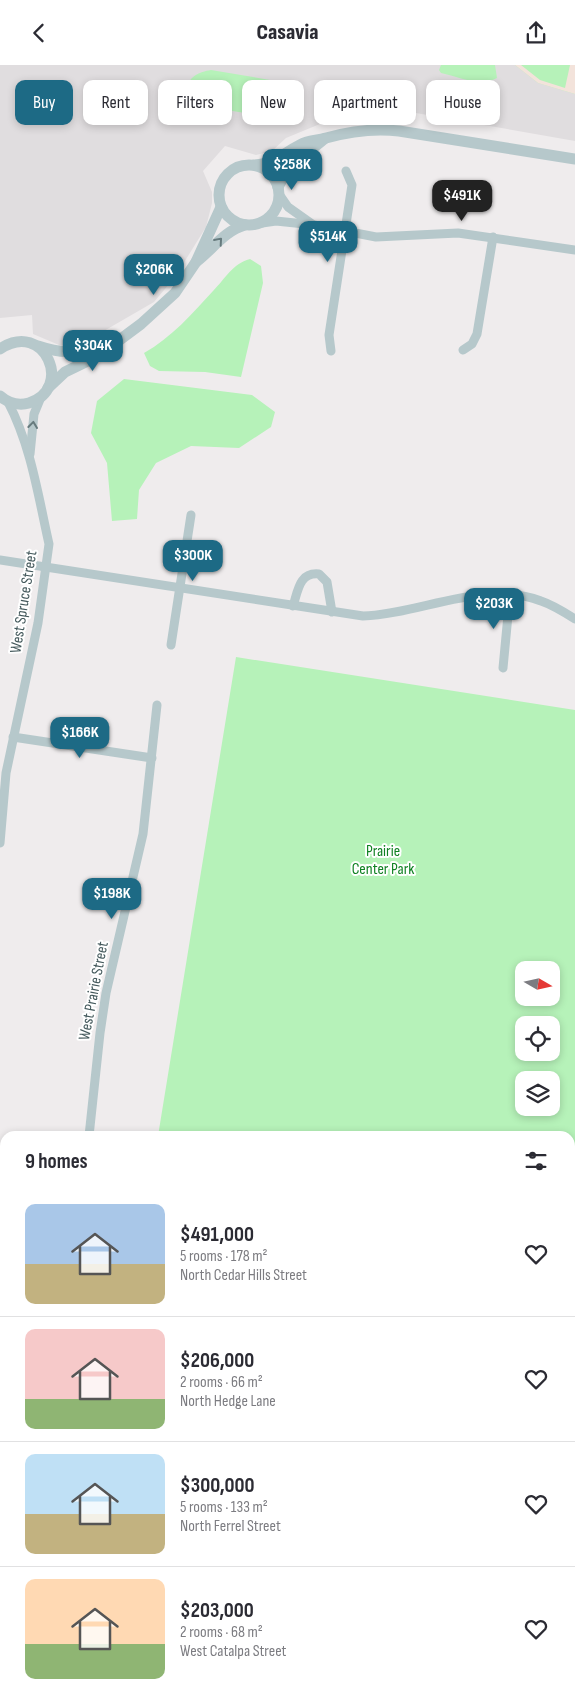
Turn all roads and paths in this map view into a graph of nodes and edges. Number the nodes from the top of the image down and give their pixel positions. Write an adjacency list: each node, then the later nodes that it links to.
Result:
1 (324, 139): 2 (street); 3 (street); 5 (street)
2 (575, 159)
3 (254, 165): 5 (street); 6 (street)
4 (346, 171): 10 (street)
5 (279, 190): 7 (street); 9 (street)
6 (221, 207): 8 (street); 13 (street)
7 (262, 223): 8 (street); 9 (street)
8 (245, 225): 13 (street, one-way to 8)
9 (314, 225): 10 (street)
10 (345, 232): 11 (street); 18 (street)
11 (493, 237): 12 (street); 17 (street)
12 (575, 250)
13 (196, 262): 14 (street)
14 (120, 337): 15 (street); 19 (street)
15 (38, 346): 16 (street); 19 (street)
16 (0, 349)
17 (463, 350)
18 (331, 351)
19 (44, 392): 20 (street); 21 (street, West Spruce Street, one-way to 19)
20 (4, 399): 21 (street, West Spruce Street)
21 (30, 455): 24 (street, West Spruce Street)
22 (191, 515): 25 (street)
23 (0, 560): 24 (street)
24 (47, 567): 25 (street); 33 (street, West Spruce Street)
25 (180, 588): 27 (street); 30 (street)
26 (510, 594): 28 (street); 29 (street); 31 (street)
27 (293, 606): 28 (street); 28 (street)
28 (332, 612)
29 (575, 619)
30 (171, 645)
31 (502, 669)
32 (157, 705): 34 (street, West Prairie Street)
33 (13, 737): 34 (street); 35 (street, West Spruce Street)
34 (152, 758): 36 (street, West Prairie Street)
35 (0, 843)
36 (90, 1131)

